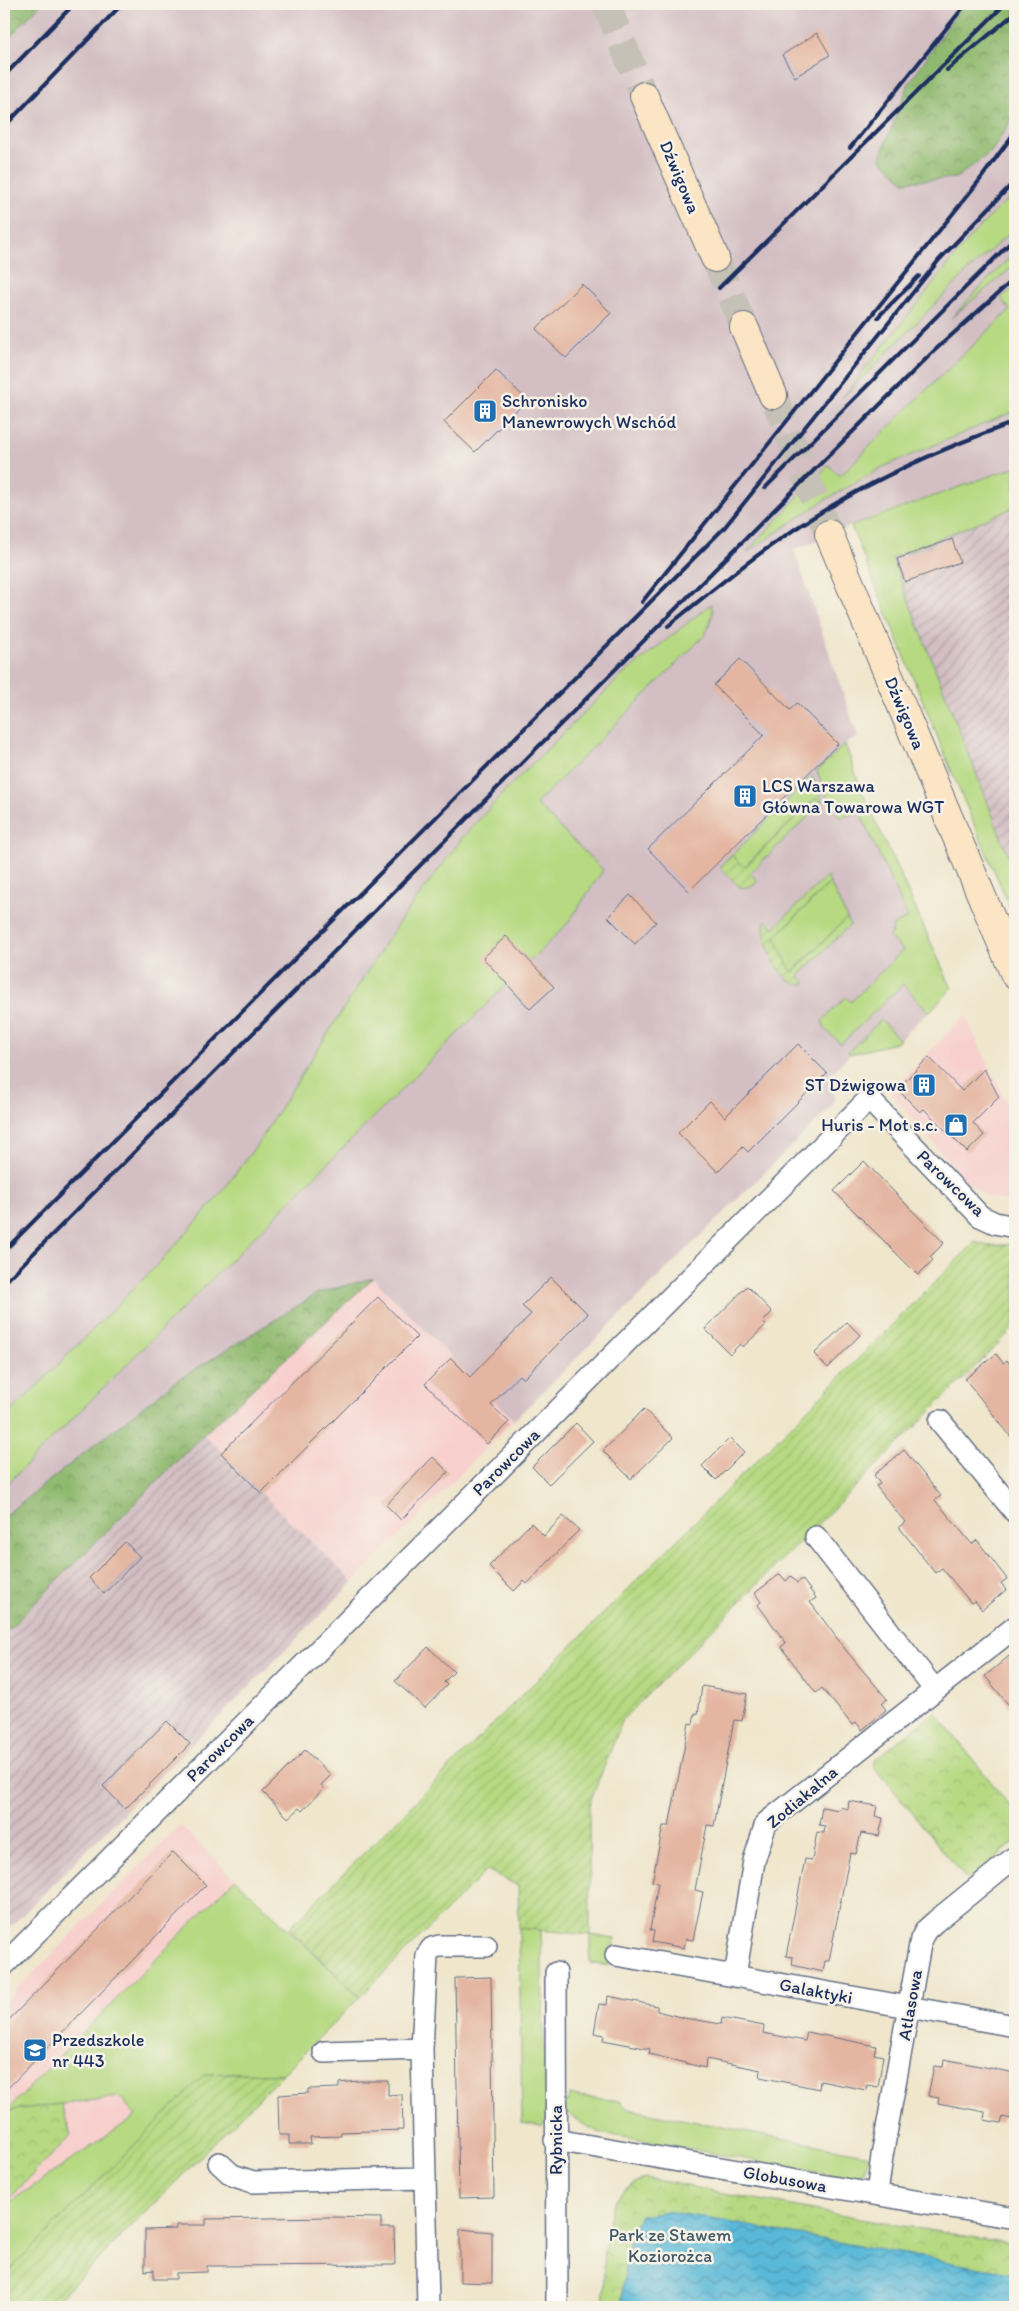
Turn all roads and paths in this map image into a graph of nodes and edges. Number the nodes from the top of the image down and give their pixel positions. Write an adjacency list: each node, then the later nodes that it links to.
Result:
1 (644, 96): 2 (main road, Dźwigowa)
2 (715, 258)
3 (744, 327): 4 (main road)
4 (772, 395)
5 (829, 534): 6 (main road, Dźwigowa)
6 (1015, 975)
7 (1015, 1227): 16 (street, Parowcowa)
8 (940, 1421): 9 (street)
9 (1015, 1512)
10 (816, 1537): 12 (street)
11 (1015, 1627): 12 (street, Zodiakalna)
12 (935, 1690): 18 (street, Zodiakalna)
13 (1015, 1857): 19 (street, Atlasowa)
14 (486, 1946): 21 (street)
15 (616, 1955): 18 (street, Galaktyki)
16 (4, 1965)
17 (556, 1972): 23 (street, Rybnicka)
18 (735, 1976): 19 (street, Galaktyki)
19 (909, 2009): 20 (street, Galaktyki); 26 (street, Atlasowa)
20 (1015, 2026)
21 (422, 2049): 22 (street); 25 (street)
22 (324, 2052)
23 (555, 2140): 26 (street, Globusowa); 29 (street, Rybnicka)
24 (219, 2163): 25 (street)
25 (424, 2178): 28 (street)
26 (877, 2194): 27 (street, Globusowa)
27 (1015, 2218)
28 (428, 2307)
29 (557, 2307)

